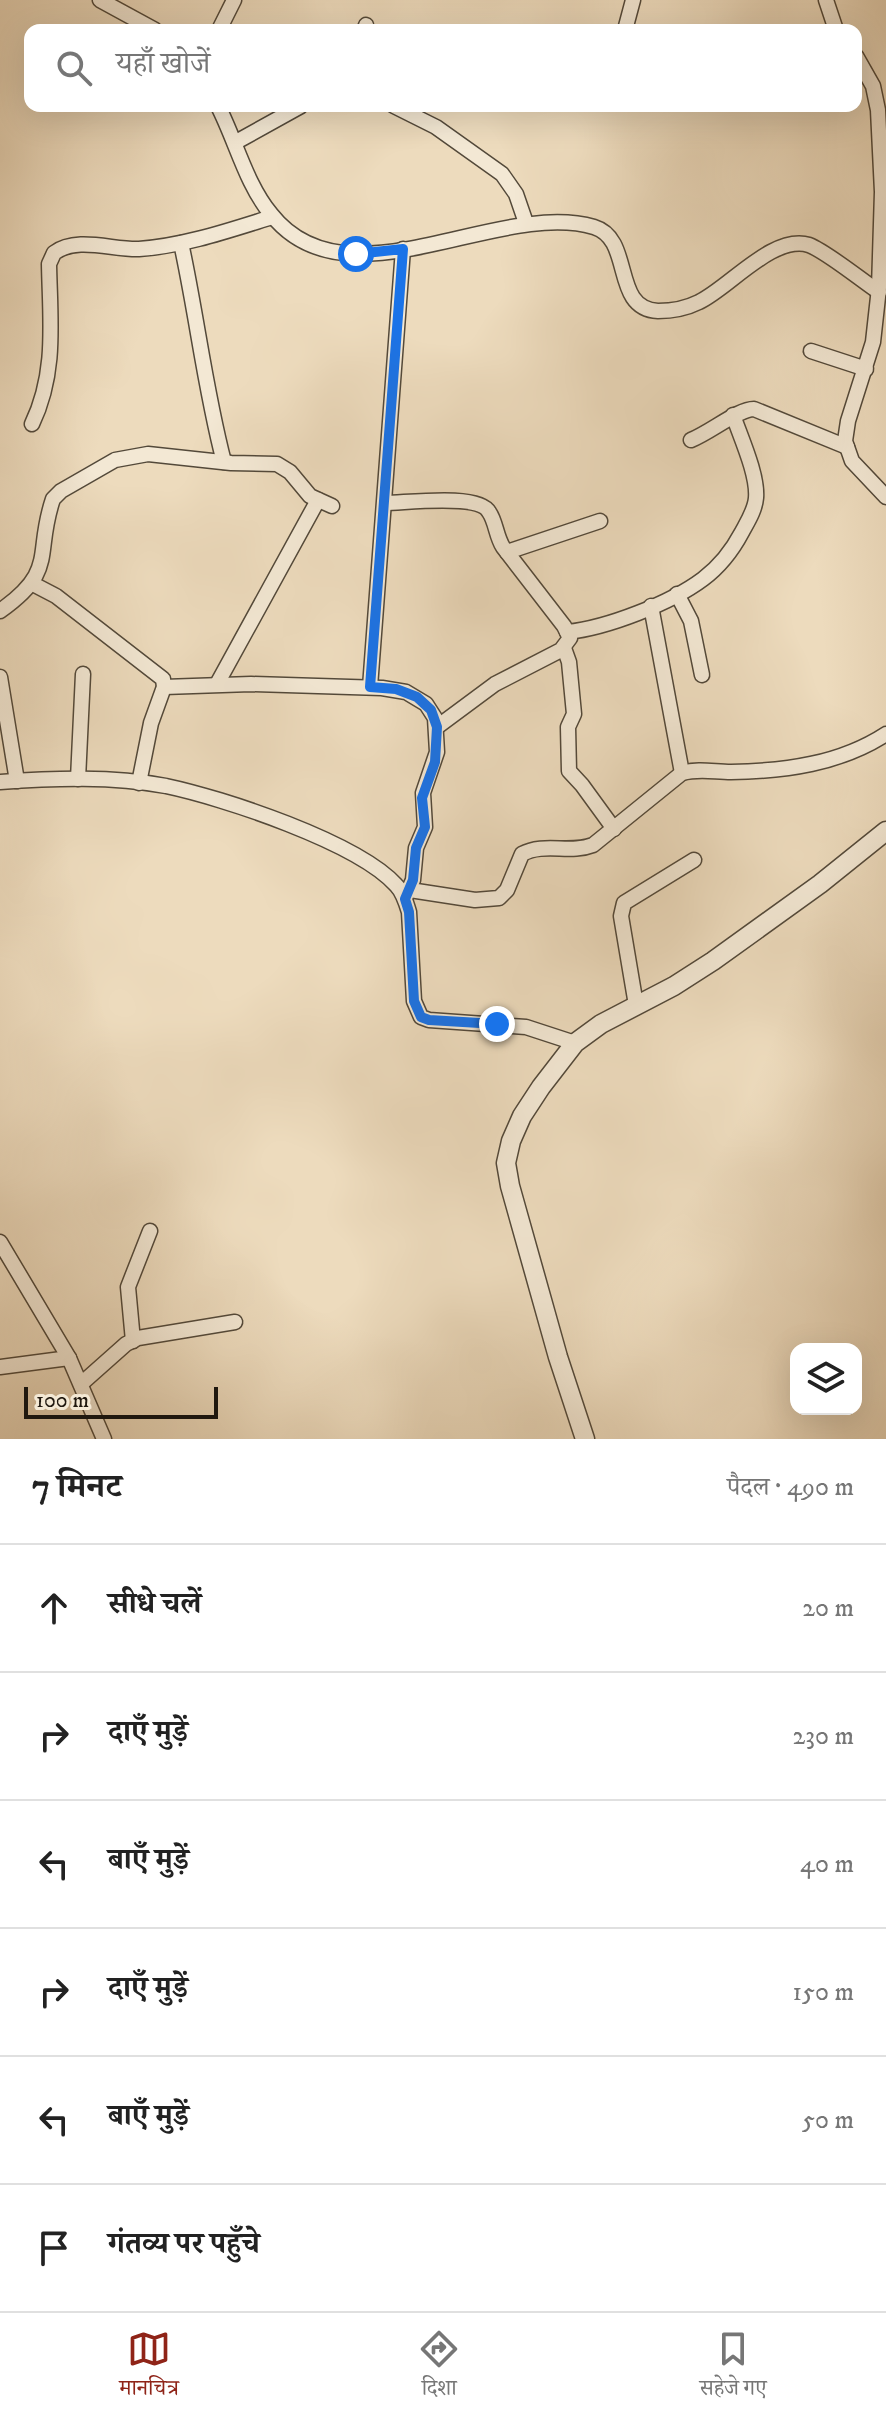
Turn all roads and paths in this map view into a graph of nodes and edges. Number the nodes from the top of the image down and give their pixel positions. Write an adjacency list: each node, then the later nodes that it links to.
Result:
1 (100, 0): 5 (street)
2 (234, 0): 6 (street)
3 (633, 0): 7 (street)
4 (826, 0): 8 (street)
5 (141, 24)
6 (222, 24)
7 (627, 24)
8 (834, 24)
9 (862, 67): 10 (street)
10 (881, 102): 17 (street)
11 (221, 112): 14 (street)
12 (290, 112): 14 (street)
13 (406, 112): 16 (street)
14 (236, 142): 15 (street)
15 (272, 217): 18 (street); 19 (street)
16 (526, 223): 19 (street); 20 (street)
17 (883, 236): 20 (street)
18 (181, 243): 24 (street); 27 (street)
19 (403, 249): 29 (street)
20 (879, 292): 22 (street)
21 (811, 351): 22 (street)
22 (866, 369): 26 (street)
23 (733, 415): 25 (street); 26 (street); 33 (street)
24 (32, 424)
25 (691, 440)
26 (847, 447): 28 (street)
27 (224, 462): 32 (street); 40 (street)
28 (886, 497)
29 (385, 503): 31 (street); 42 (street)
30 (600, 521): 31 (street)
31 (507, 552): 36 (street)
32 (33, 584): 35 (street); 41 (street)
33 (677, 594): 34 (street); 38 (street)
34 (651, 606): 36 (street); 45 (street)
35 (0, 611)
36 (566, 640): 43 (street); 50 (street)
37 (83, 674): 46 (street)
38 (702, 675)
39 (0, 677): 47 (street)
40 (217, 684): 41 (street); 42 (street)
41 (164, 687): 49 (street)
42 (370, 687): 43 (street)
43 (437, 727): 53 (street)
44 (886, 734): 45 (street)
45 (682, 773): 50 (street)
46 (78, 779): 47 (street); 49 (street)
47 (17, 781): 48 (street)
48 (0, 782)
49 (139, 783): 53 (street)
50 (614, 829): 53 (street)
51 (886, 831): 54 (street)
52 (694, 860): 54 (street)
53 (407, 894): 55 (street)
54 (636, 1005): 55 (street)
55 (575, 1043): 64 (street)
56 (150, 1231): 59 (street)
57 (0, 1242): 60 (street)
58 (235, 1322): 59 (street)
59 (133, 1341): 62 (street)
60 (69, 1358): 61 (street); 62 (street)
61 (0, 1367)
62 (81, 1384): 63 (street)
63 (104, 1439)
64 (585, 1439)

